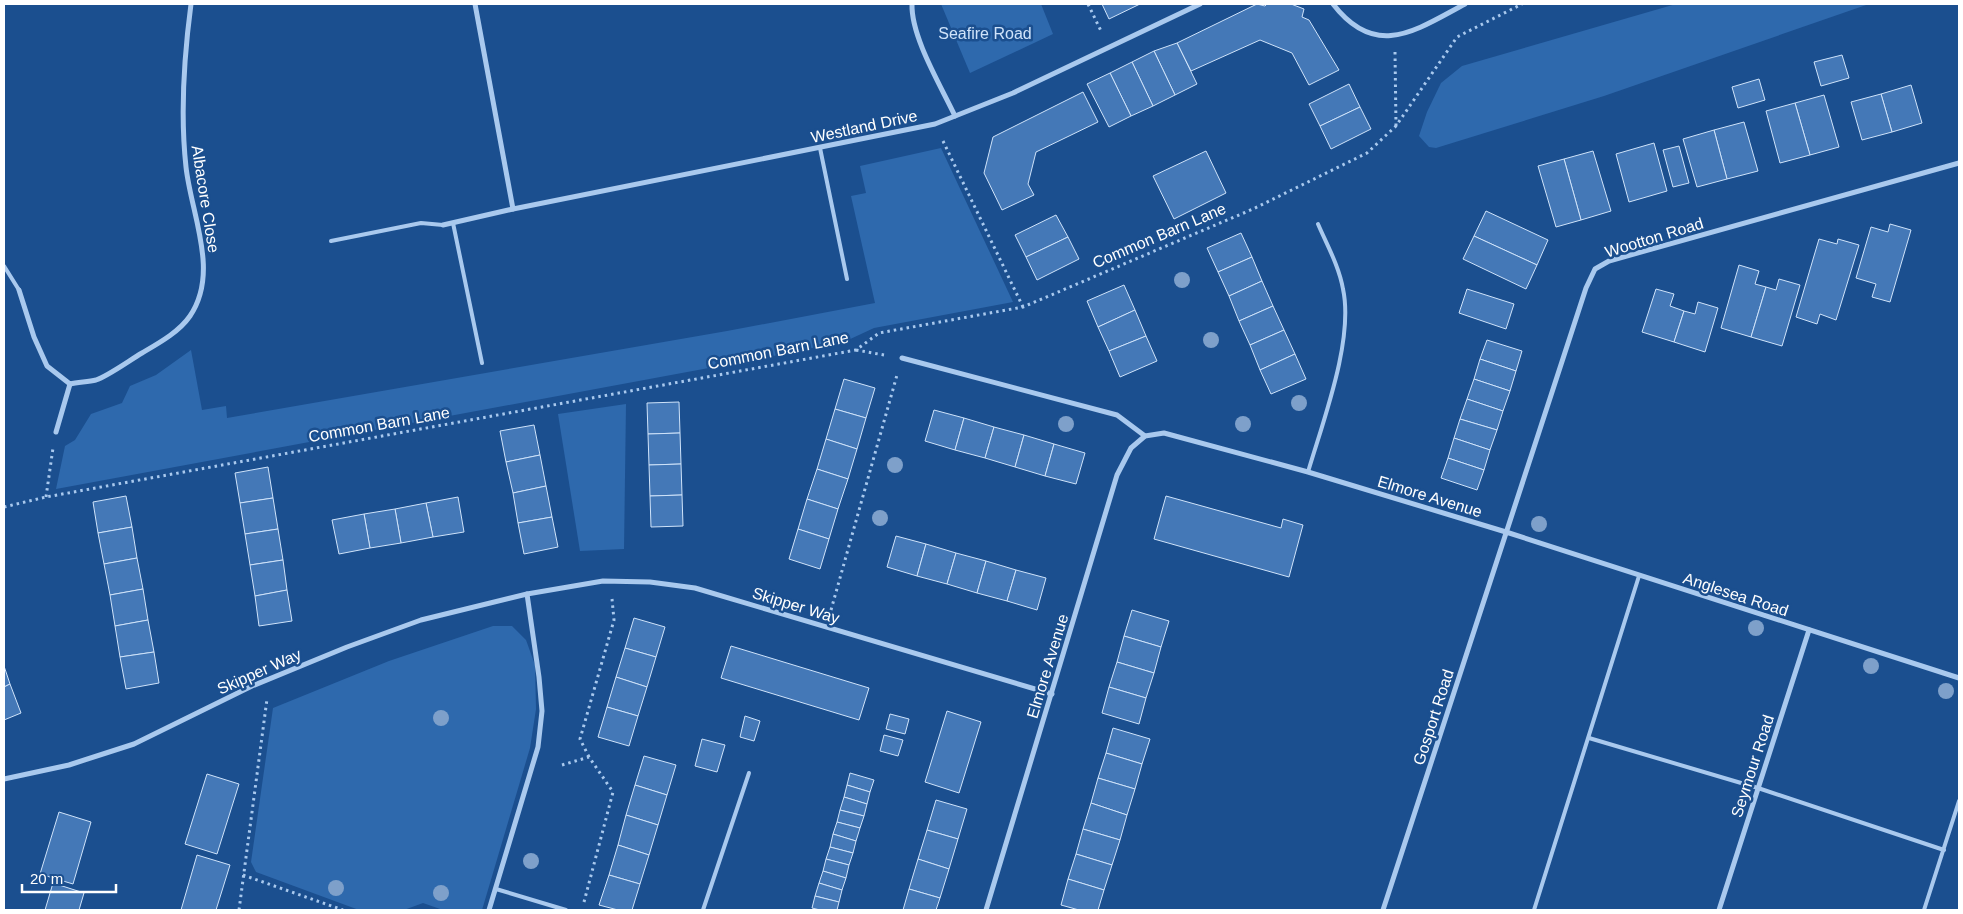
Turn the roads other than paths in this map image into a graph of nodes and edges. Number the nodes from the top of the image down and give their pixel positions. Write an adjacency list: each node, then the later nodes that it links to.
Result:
1 (191, 4): 20 (street, Albacore Close)
2 (475, 4): 10 (street)
3 (912, 4): 7 (street)
4 (1200, 4): 7 (street, Westland Drive)
5 (1333, 4): 6 (street)
6 (1465, 4)
7 (955, 116): 8 (street, Westland Drive)
8 (820, 148): 10 (street, Westland Drive); 16 (lane)
9 (1959, 162): 24 (street, Wootton Road)
10 (513, 209): 11 (street, Westland Drive)
11 (453, 223): 13 (street, Westland Drive); 19 (lane)
12 (1318, 224): 23 (lane)
13 (443, 225): 14 (lane)
14 (331, 241)
15 (4, 266): 17 (lane)
16 (847, 279)
17 (19, 290): 20 (street)
18 (902, 358): 22 (street)
19 (482, 363)
20 (70, 384): 21 (street)
21 (56, 432)
22 (1145, 436): 23 (street, Elmore Avenue); 29 (street, Elmore Avenue)
23 (1308, 472): 24 (street, Elmore Avenue)
24 (1506, 532): 25 (street, Anglesea Road); 41 (street, Gosport Road)
25 (1639, 576): 27 (street, Anglesea Road); 30 (lane)
26 (527, 594): 29 (street, Skipper Way); 32 (street, Skipper Way); 36 (street)
27 (1809, 630): 28 (street, Anglesea Road); 33 (street, Seymour Road)
28 (1959, 678)
29 (1052, 694): 40 (street, Elmore Avenue)
30 (1589, 738): 33 (lane); 42 (lane)
31 (749, 773): 39 (lane)
32 (4, 779)
33 (1758, 788): 35 (lane); 43 (street, Seymour Road)
34 (1959, 801): 35 (lane)
35 (1944, 850): 44 (lane)
36 (496, 889): 37 (street); 38 (lane)
37 (489, 910)
38 (566, 910)
39 (703, 910)
40 (986, 910)
41 (1383, 910)
42 (1534, 910)
43 (1719, 910)
44 (1924, 910)

